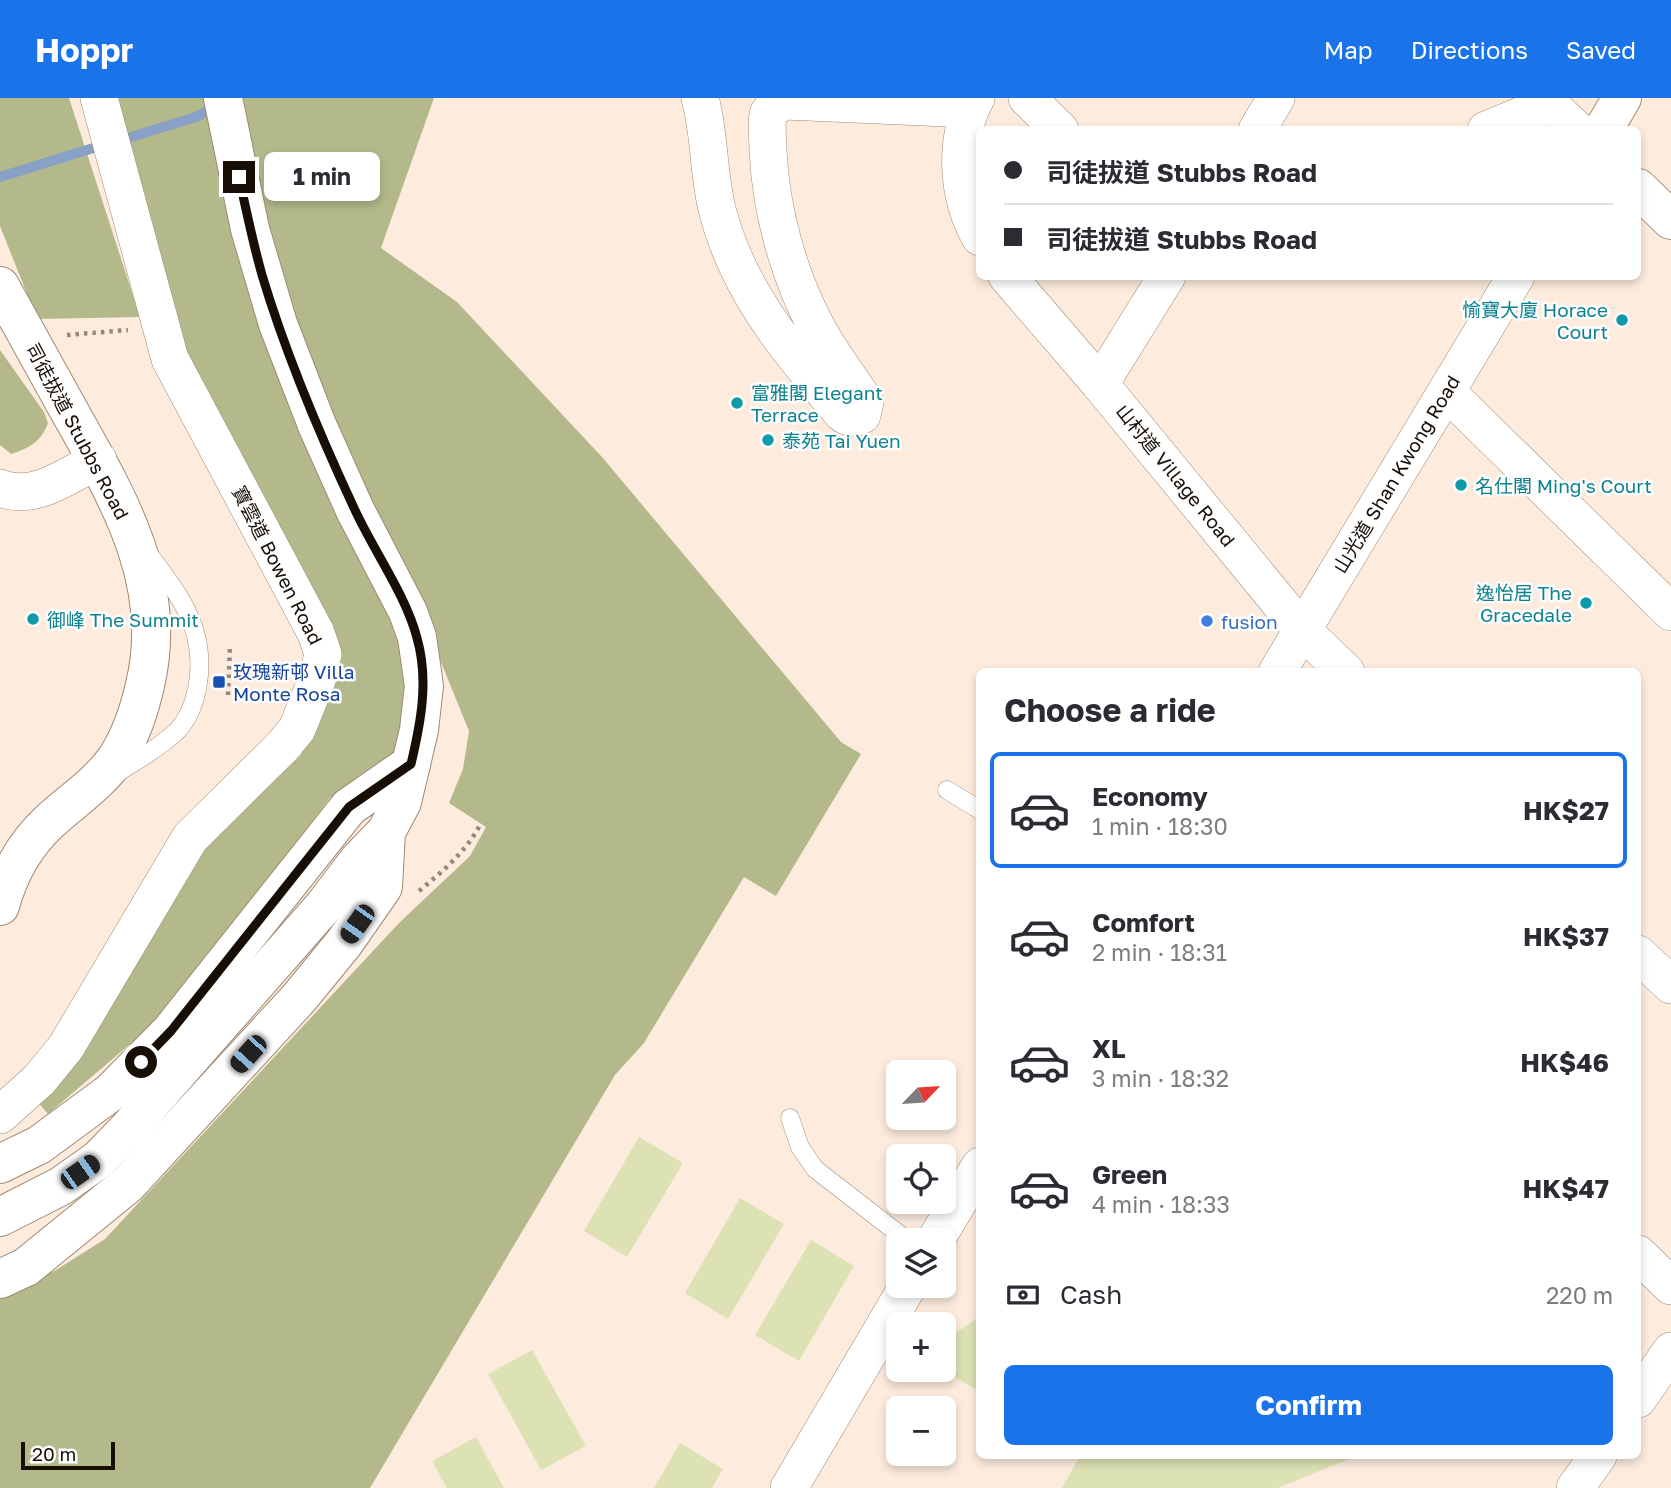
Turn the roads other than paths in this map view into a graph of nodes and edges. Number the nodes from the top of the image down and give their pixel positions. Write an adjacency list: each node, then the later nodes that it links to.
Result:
1 (700, 98): 5 (street)
2 (1027, 98): 8 (street)
3 (1276, 98): 9 (street)
4 (1622, 98): 12 (main road)
5 (973, 103): 15 (street)
6 (225, 111): 29 (main road)
7 (104, 115): 37 (street, 寶雲道 Bowen Road)
8 (1056, 126)
9 (1259, 126)
10 (1496, 126): 11 (street)
11 (1573, 126)
12 (1605, 126)
13 (1641, 191): 14 (main road)
14 (1671, 220)
15 (976, 229)
16 (1010, 280): 20 (street, 山村道 Village Road)
17 (1165, 280): 20 (street)
18 (1514, 280): 21 (street, 山光道 Shan Kwong Road)
19 (0, 286): 22 (main road, 司徒拔道 Stubbs Road)
20 (1101, 384): 26 (street, 山村道 Village Road)
21 (1447, 392): 25 (street); 26 (street, 山光道 Shan Kwong Road)
22 (98, 460): 23 (street); 24 (main road, 司徒拔道 Stubbs Road)
23 (0, 488)
24 (131, 531): 30 (main road, 司徒拔道 Stubbs Road); 30 (lane)
25 (1671, 612)
26 (1302, 630): 27 (street, 山光道 Shan Kwong Road); 28 (street, 山村道 Village Road)
27 (1279, 668)
28 (1342, 668)
29 (411, 764): 33 (main road); 39 (main road)
30 (93, 786): 34 (main road, 司徒拔道 Stubbs Road)
31 (947, 790): 32 (lane)
32 (976, 808)
33 (394, 817): 41 (main road); 45 (main road)
34 (0, 906)
35 (1641, 957): 36 (street)
36 (1671, 985)
37 (0, 1115)
38 (790, 1118): 42 (lane)
39 (0, 1164)
40 (976, 1173): 43 (street)
41 (0, 1217)
42 (891, 1228)
43 (943, 1228)
44 (1641, 1257): 46 (street)
45 (0, 1279)
46 (1671, 1286)
47 (901, 1298): 51 (street)
48 (1671, 1351): 49 (street)
49 (1641, 1395)
50 (1596, 1459): 52 (street)
51 (789, 1488)
52 (1575, 1488)

